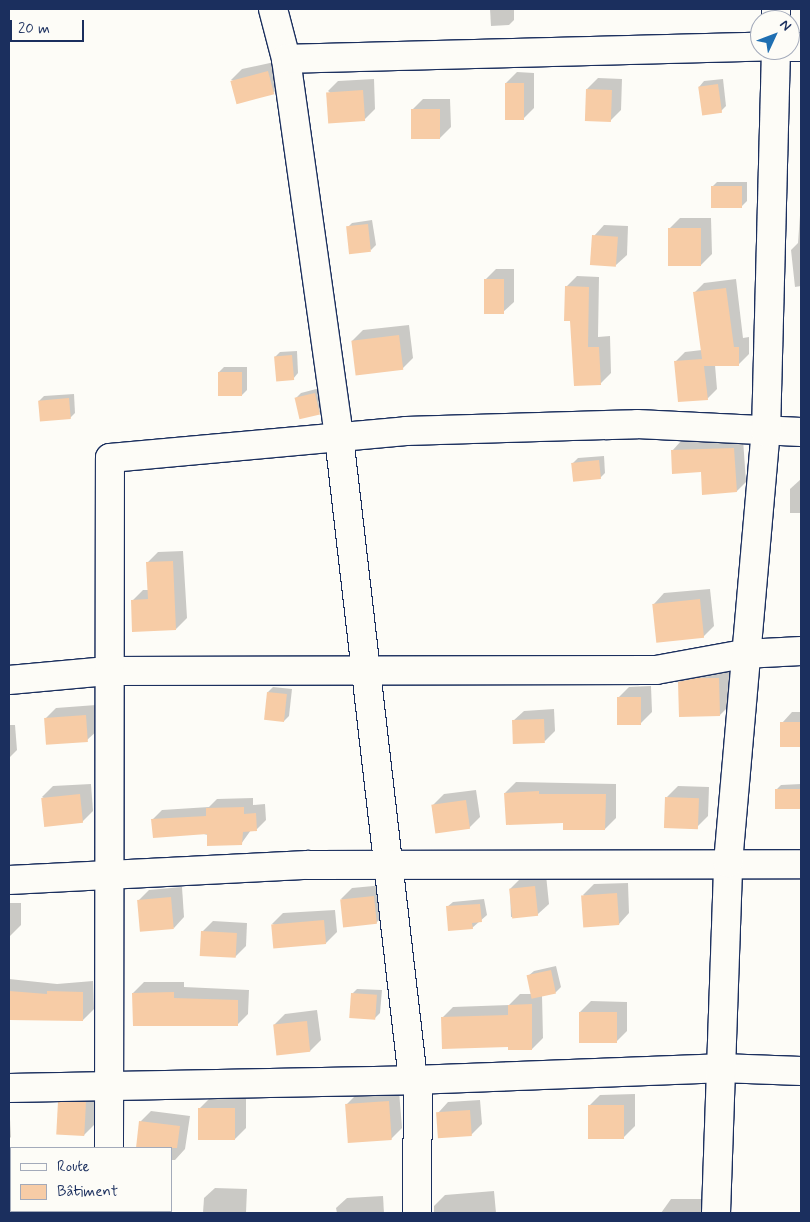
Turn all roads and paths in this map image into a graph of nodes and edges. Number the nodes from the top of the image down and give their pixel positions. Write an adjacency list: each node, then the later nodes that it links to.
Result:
1 (273, 9): 3 (street)
2 (750, 47): 3 (street)
3 (286, 60): 7 (street)
4 (776, 60): 5 (street)
5 (766, 432): 6 (street); 7 (street); 9 (street)
6 (801, 432)
7 (339, 437): 10 (street); 11 (street)
8 (801, 651): 9 (street)
9 (744, 654): 10 (street); 13 (street)
10 (364, 670): 11 (street); 14 (street)
11 (108, 671): 12 (street); 16 (street)
12 (9, 680)
13 (728, 863): 14 (street); 15 (street); 18 (street)
14 (390, 864): 16 (street); 20 (street)
15 (801, 864)
16 (108, 876): 17 (street); 21 (street)
17 (9, 880)
18 (720, 1068): 19 (street); 20 (street); 25 (street)
19 (801, 1071)
20 (416, 1080): 21 (street); 24 (street)
21 (108, 1086): 22 (street); 23 (street)
22 (9, 1088)
23 (109, 1147)
24 (417, 1213)
25 (716, 1213)

